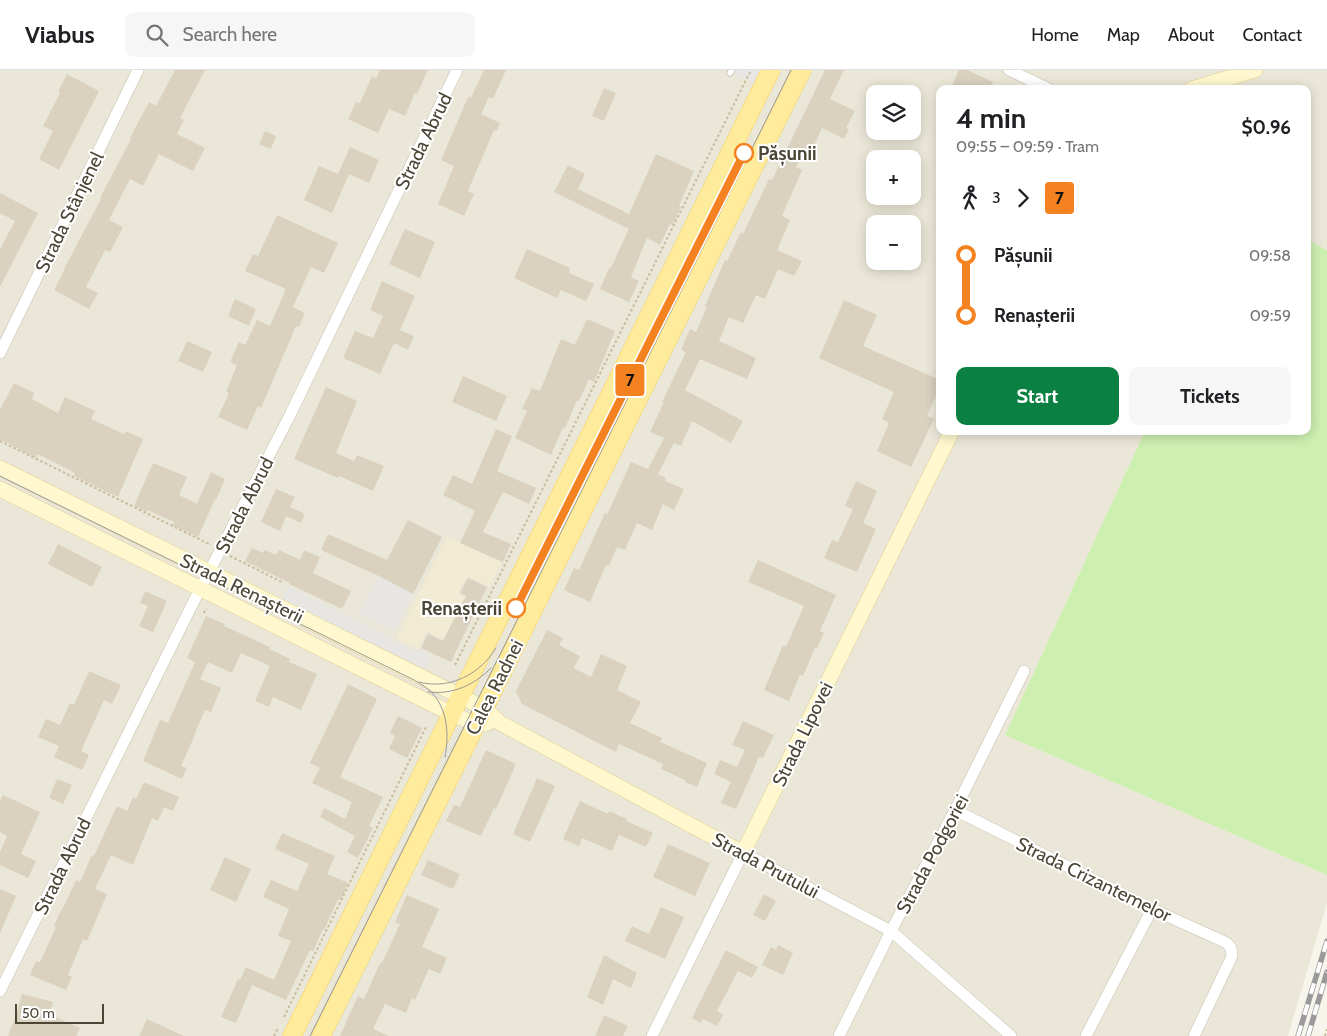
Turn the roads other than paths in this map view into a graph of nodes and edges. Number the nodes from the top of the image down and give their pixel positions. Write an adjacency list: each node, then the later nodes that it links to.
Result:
1 (138, 70): 9 (street, Strada Stânjenel)
2 (457, 70): 13 (street, Strada Abrud)
3 (771, 70): 16 (main road, Calea Radnei)
4 (802, 70): 17 (main road, Calea Radnei)
5 (1009, 70): 7 (street)
6 (1255, 70): 8 (street)
7 (1041, 85)
8 (1205, 85)
9 (0, 353)
10 (950, 435): 22 (street, Strada Lipovei)
11 (0, 468): 13 (street, Strada Renașterii)
12 (0, 488): 14 (street, Strada Renașterii)
13 (210, 572): 14 (street, Strada Abrud); 16 (street, Strada Renașterii)
14 (201, 589): 18 (street, Strada Renașterii); 25 (street, Strada Abrud)
15 (1024, 671): 21 (street, Strada Podgoriei)
16 (461, 697): 17 (street, Strada Renașterii); 18 (main road, Calea Radnei)
17 (484, 708): 19 (street, Strada Prutului); 20 (main road, Calea Radnei)
18 (452, 714): 20 (street, Strada Renașterii); 26 (main road, Calea Radnei)
19 (500, 723): 20 (street); 22 (street, Strada Prutului)
20 (476, 724): 27 (main road, Calea Radnei)
21 (955, 810): 23 (street, Strada Crizantemelor); 24 (street, Strada Podgoriei)
22 (743, 852): 24 (street, Strada Prutului); 28 (street, Strada Lipovei)
23 (1152, 909): 31 (street); 32 (street, Strada Crizantemelor)
24 (891, 931): 29 (street, Strada Podgoriei); 30 (street, Strada Prutului)
25 (0, 991)
26 (285, 1032)
27 (321, 1036)
28 (652, 1036)
29 (839, 1036)
30 (1011, 1036)
31 (1086, 1036)
32 (1194, 1036)

